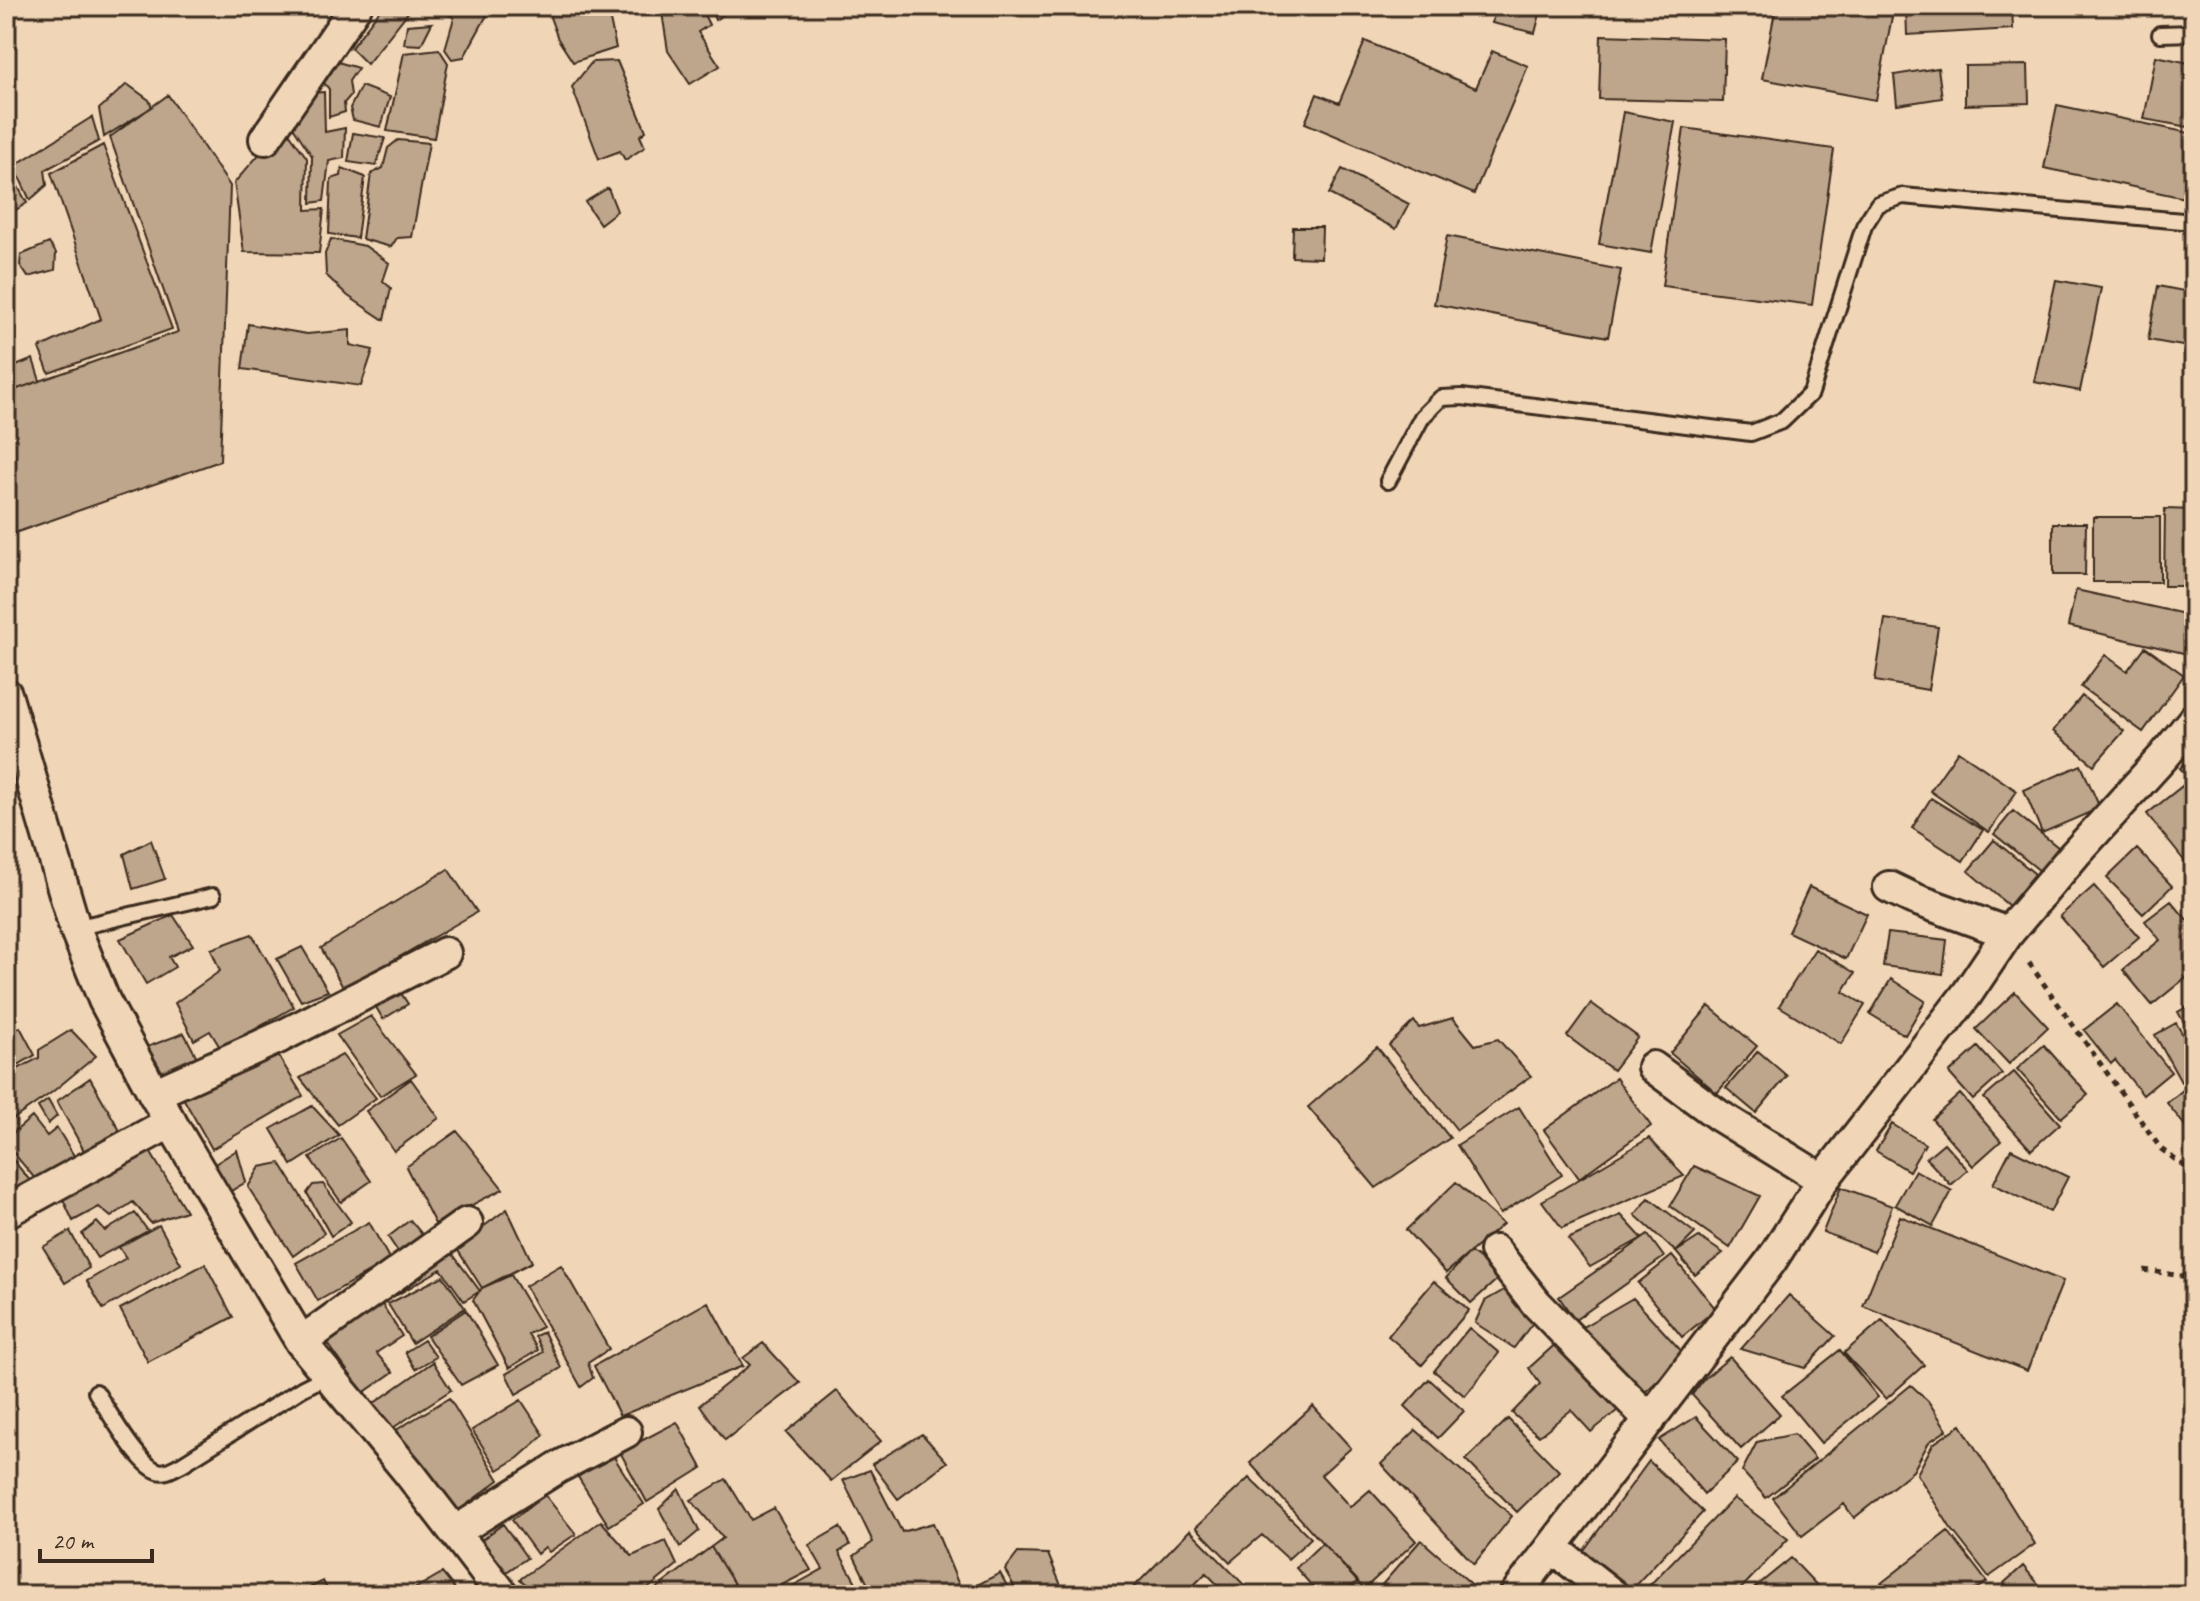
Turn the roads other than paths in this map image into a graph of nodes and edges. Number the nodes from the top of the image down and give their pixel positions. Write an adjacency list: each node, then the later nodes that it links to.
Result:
1 (356, 6): 4 (street)
2 (2194, 33): 3 (lane)
3 (2160, 34)
4 (265, 139)
5 (2194, 222): 6 (lane)
6 (1388, 481)
7 (6, 694): 11 (street)
8 (2194, 719): 12 (street)
9 (1889, 887): 12 (street)
10 (213, 896): 11 (lane)
11 (75, 928): 15 (street)
12 (2008, 933): 17 (street)
13 (445, 953): 15 (street)
14 (1653, 1067): 17 (street)
15 (154, 1094): 16 (street)
16 (171, 1122): 18 (street); 21 (street)
17 (1823, 1180): 24 (street)
18 (6, 1212)
19 (467, 1223): 21 (street)
20 (1495, 1251): 24 (street)
21 (301, 1342): 22 (street)
22 (329, 1375): 23 (lane); 26 (street)
23 (96, 1392)
24 (1650, 1420): 27 (street)
25 (626, 1432): 26 (street)
26 (455, 1532): 28 (street)
27 (1553, 1548): 29 (street); 30 (street)
28 (503, 1595)
29 (1515, 1595)
30 (1613, 1595)

